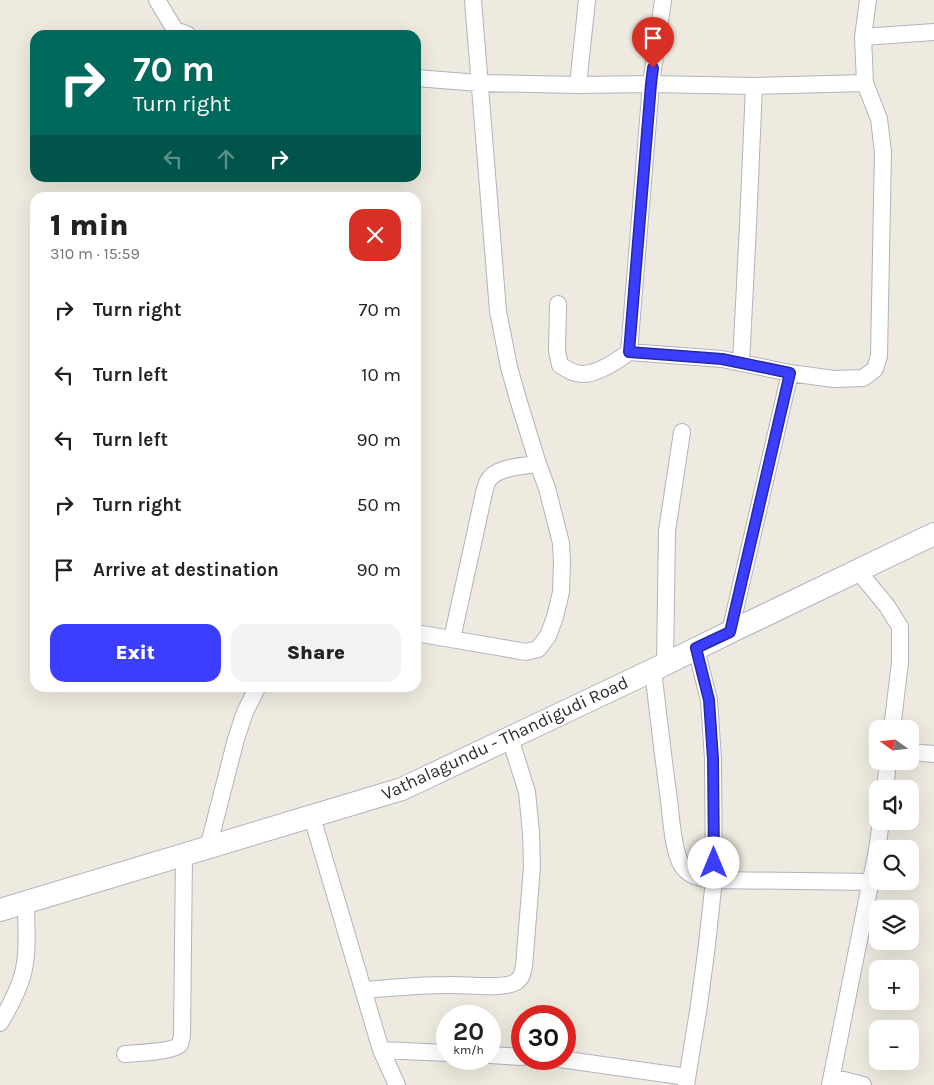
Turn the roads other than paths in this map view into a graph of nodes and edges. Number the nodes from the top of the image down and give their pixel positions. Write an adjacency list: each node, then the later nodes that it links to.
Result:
1 (157, 0): 6 (street)
2 (473, 0): 10 (street)
3 (588, 0): 13 (street)
4 (663, 0): 12 (street)
5 (868, 0): 8 (street)
6 (175, 30)
7 (934, 32): 8 (street)
8 (863, 37): 11 (street)
9 (421, 78): 10 (street)
10 (479, 83): 13 (street); 20 (street)
11 (865, 83): 14 (street); 18 (street)
12 (651, 84): 13 (street); 14 (street); 16 (street)
13 (578, 86)
14 (754, 86): 17 (street)
15 (558, 304): 16 (street)
16 (629, 352): 17 (street)
17 (740, 363): 18 (street)
18 (790, 373): 23 (street)
19 (682, 432): 27 (street)
20 (538, 464): 25 (street); 25 (street)
21 (934, 534): 22 (main road, Vathalagundu - Thandigudi Road)
22 (858, 571): 23 (main road, Vathalagundu - Thandigudi Road); 29 (street)
23 (730, 632): 26 (main road, Vathalagundu - Thandigudi Road)
24 (421, 634): 25 (street)
25 (452, 638)
26 (696, 648): 27 (main road, Vathalagundu - Thandigudi Road); 36 (street)
27 (659, 667): 30 (main road, Vathalagundu - Thandigudi Road); 36 (street)
28 (255, 692): 34 (street)
29 (893, 720)
30 (510, 738): 33 (main road, Vathalagundu - Thandigudi Road); 41 (street)
31 (919, 753): 32 (street)
32 (934, 754)
33 (312, 817): 34 (main road, Vathalagundu - Thandigudi Road); 41 (street)
34 (208, 848): 35 (main road, Vathalagundu - Thandigudi Road)
35 (184, 855): 39 (main road, Vathalagundu - Thandigudi Road); 45 (street)
36 (714, 880): 37 (street); 47 (street)
37 (869, 882)
38 (869, 890): 48 (street)
39 (26, 902): 40 (main road, Vathalagundu - Thandigudi Road); 42 (street)
40 (0, 910)
41 (363, 990): 43 (street)
42 (0, 1023)
43 (381, 1050): 44 (street); 49 (street)
44 (436, 1052)
45 (125, 1054)
46 (576, 1062): 47 (street)
47 (686, 1081)
48 (831, 1081): 50 (street)
49 (397, 1085)
50 (863, 1085)

